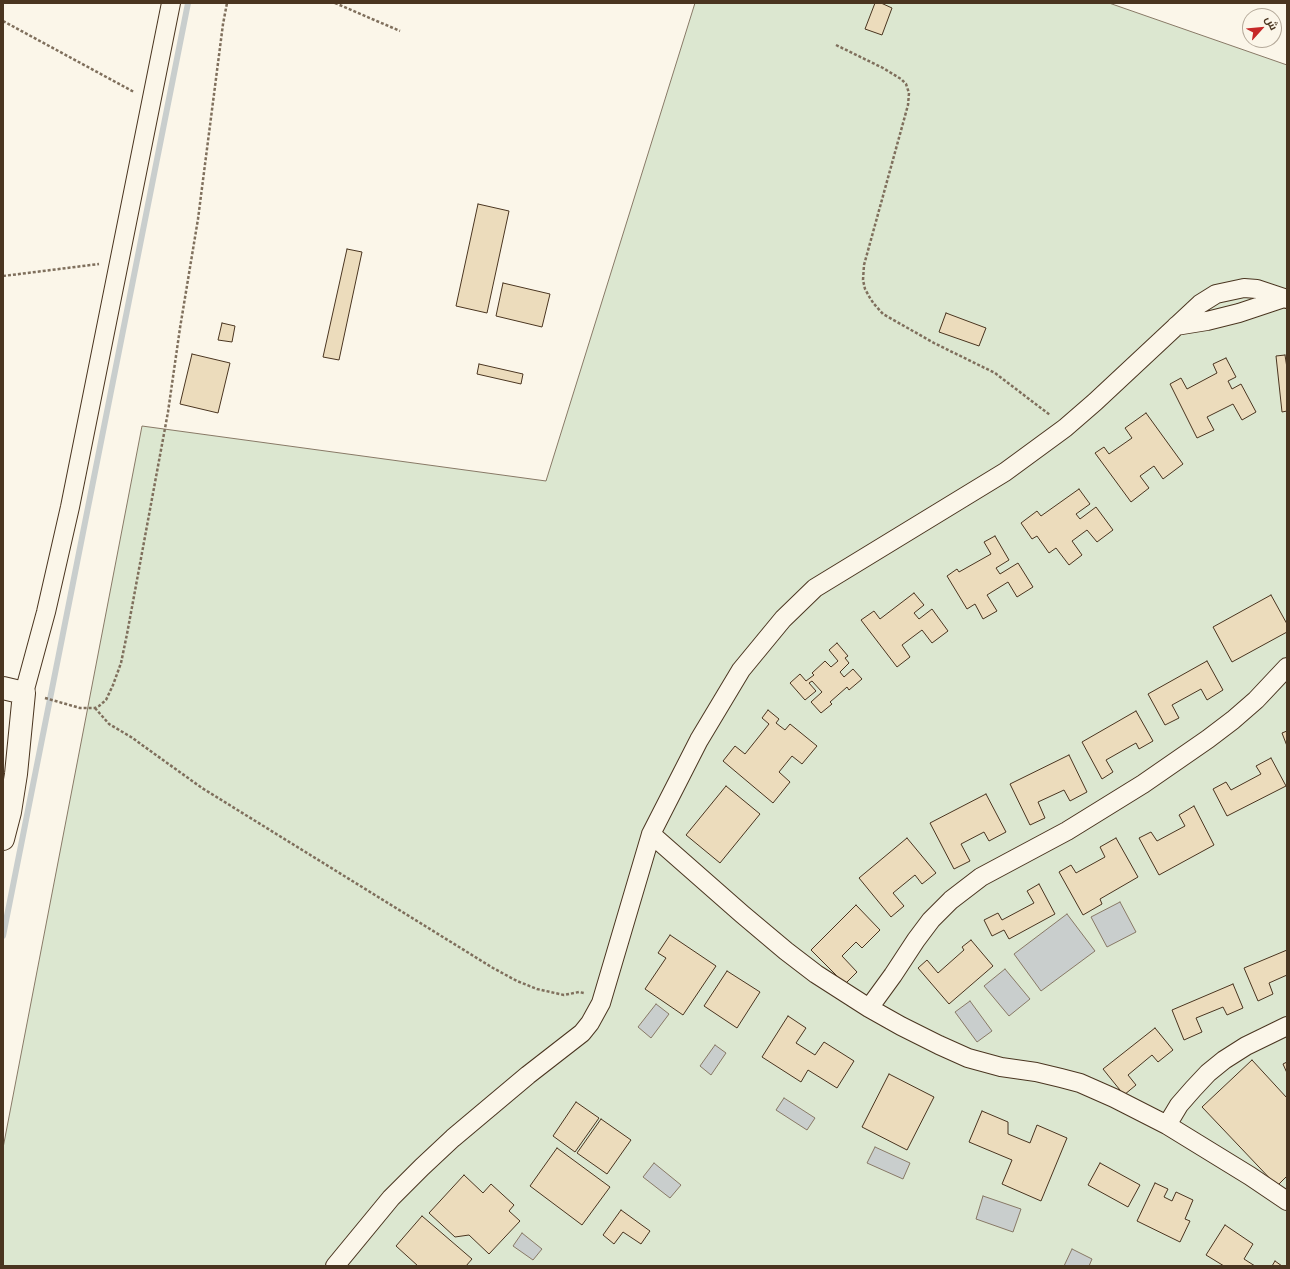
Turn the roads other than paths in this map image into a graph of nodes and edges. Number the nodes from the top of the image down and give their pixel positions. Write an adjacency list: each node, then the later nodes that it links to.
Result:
1 (171, 3): 6 (street)
2 (1286, 299): 3 (street); 3 (street)
3 (1176, 326): 7 (street)
4 (1287, 667): 9 (street)
5 (3, 688): 6 (street)
6 (24, 693): 8 (street)
7 (651, 834): 9 (street); 13 (street)
8 (3, 839)
9 (869, 1008): 11 (street)
10 (1287, 1026): 11 (street)
11 (1168, 1125): 12 (street)
12 (1287, 1201)
13 (335, 1266)

